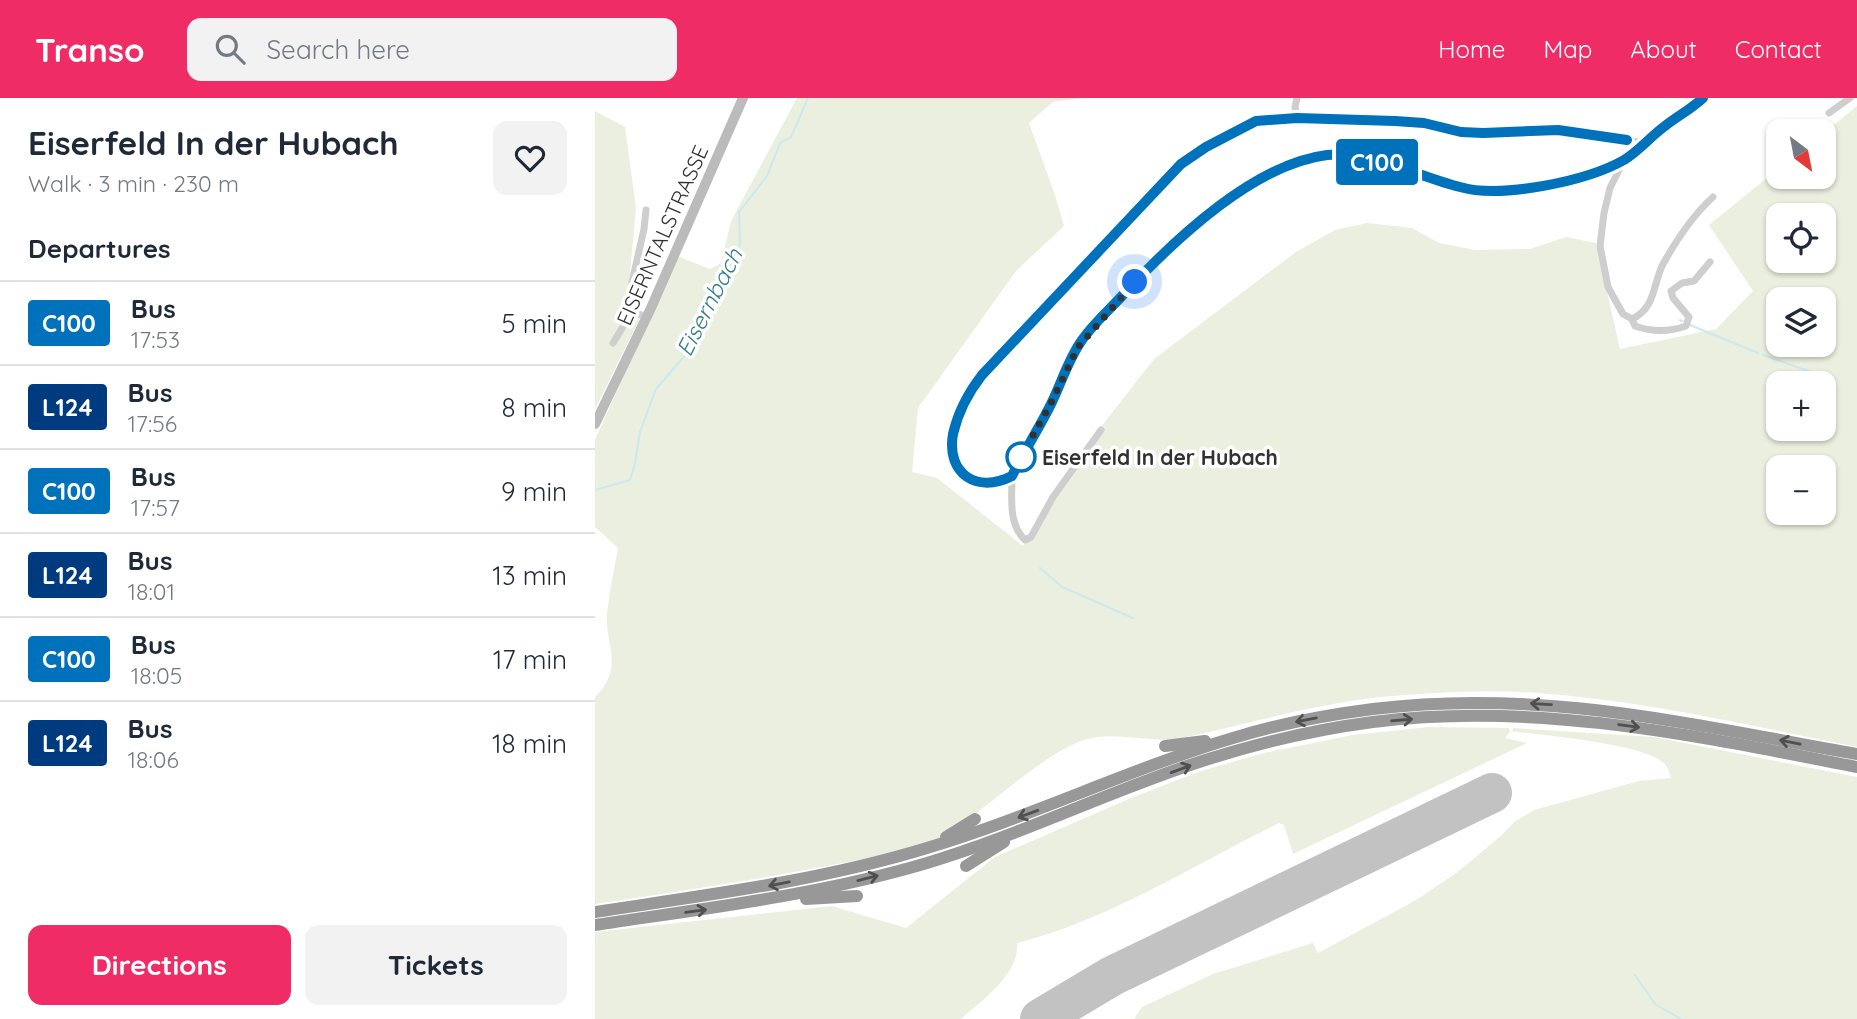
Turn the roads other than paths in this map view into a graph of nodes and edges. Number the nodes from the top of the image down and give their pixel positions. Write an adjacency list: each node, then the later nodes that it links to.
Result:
1 (743, 98): 13 (main road, EISERNTALSTRASSE)
2 (1297, 98): 6 (street)
3 (1703, 98): 7 (street)
4 (1850, 98): 5 (street)
5 (1829, 113)
6 (1297, 118): 7 (street); 18 (street)
7 (1645, 143): 8 (street)
8 (1624, 160): 14 (street); 18 (street)
9 (1713, 197): 14 (street)
10 (646, 210): 12 (street)
11 (1710, 262): 14 (street)
12 (632, 312): 13 (street); 15 (street)
13 (647, 317): 16 (main road, EISERNTALSTRASSE)
14 (1632, 319)
15 (613, 343)
16 (595, 424)
17 (1101, 429): 18 (street)
18 (1012, 476)
19 (1236, 737): 20 (highway); 21 (highway, one-way to 19); 25 (highway, one-way to 25)
20 (1165, 746)
21 (1857, 754)
22 (1857, 768): 24 (highway, one-way to 22)
23 (975, 819): 25 (highway)
24 (1044, 821): 26 (highway); 28 (highway, one-way to 24)
25 (926, 849): 29 (highway, one-way to 29)
26 (966, 866)
27 (857, 896): 28 (highway)
28 (753, 903): 30 (highway, one-way to 28)
29 (595, 912)
30 (595, 925)

